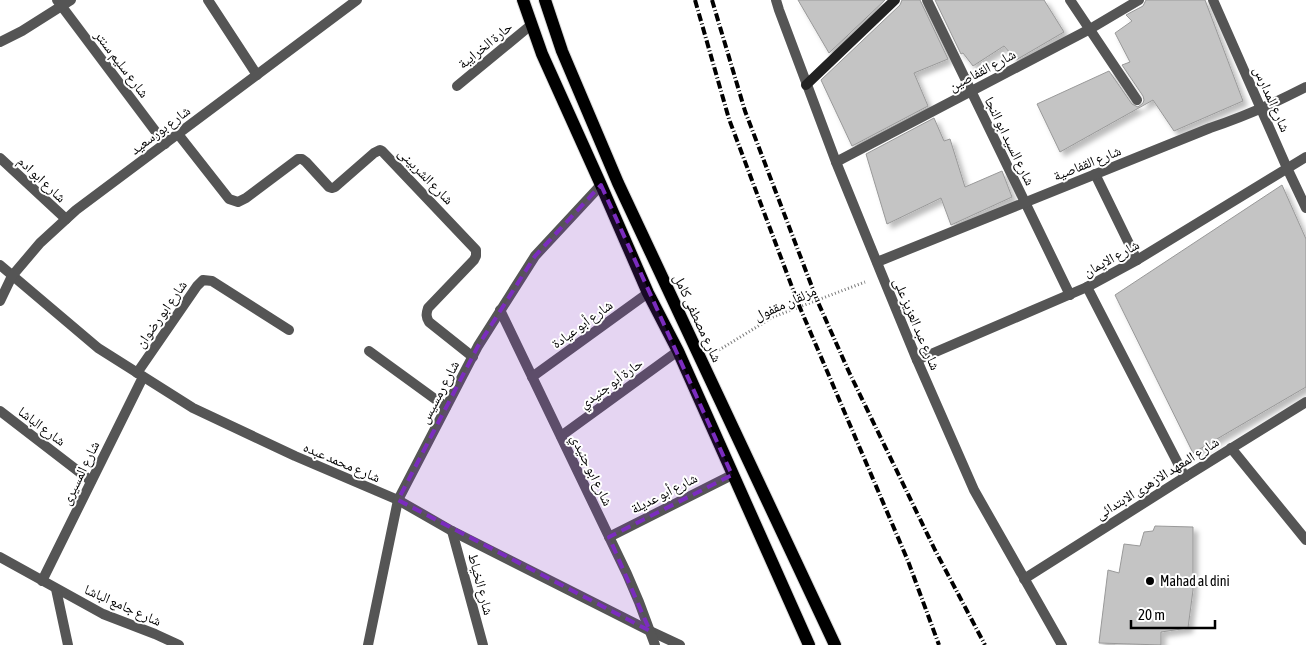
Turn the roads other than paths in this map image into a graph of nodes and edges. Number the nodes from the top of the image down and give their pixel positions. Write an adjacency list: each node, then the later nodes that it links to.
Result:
1 (71, 0): 12 (street)
2 (208, 0): 16 (street)
3 (357, 0): 16 (street, شارع بورسعيد)
4 (523, 0): 13 (main road)
5 (545, 0): 74 (main road, شارع مصطفى كامل)
6 (776, 0): 17 (street, شارع عبد العزيز على)
7 (895, 0): 17 (street)
8 (926, 0): 20 (street, شارع السيد ابو النجا)
9 (1070, 0): 14 (street)
10 (1139, 0): 14 (street, شارع القفاصين)
11 (1213, 0): 22 (street, شارع المدارس)
12 (60, 3): 15 (street); 24 (street, شارع سليم سنتر)
13 (531, 25): 18 (street, حارة الخرايبة); 30 (main road)
14 (1090, 29): 20 (street, شارع القفاصين); 21 (street)
15 (0, 42)
16 (257, 75): 23 (street, شارع بورسعيد)
17 (806, 85): 27 (street, شارع عبد العزيز على)
18 (457, 86)
19 (1306, 87): 22 (street, شارع القفاصية)
20 (971, 92): 27 (street, شارع القفاصين); 31 (street, شارع السيد ابو النجا)
21 (1137, 100)
22 (1261, 109): 28 (street, شارع المدارس); 29 (street, شارع القفاصية)
23 (178, 134): 24 (street, شارع بورسعيد); 46 (street, شارع الشربينى)
24 (165, 144): 33 (street, شارع بورسعيد)
25 (1306, 157): 28 (street, شارع الايمان)
26 (0, 158): 33 (street, شارع ابو ادم)
27 (836, 162): 35 (street, شارع عبد العزيز على)
28 (1287, 168): 32 (street, شارع المدارس); 34 (street, شارع الايمان)
29 (1095, 174): 31 (street, شارع القفاصية); 34 (street)
30 (601, 185): 39 (main road); 42 (street, شارع رمسيس)
31 (1025, 203): 35 (street, شارع القفاصية); 40 (street, شارع السيد ابو النجا)
32 (1306, 208)
33 (66, 220): 37 (street, شارع بورسعيد)
34 (1137, 260): 38 (street, شارع الايمان)
35 (876, 262): 47 (street, شارع عبد العزيز على)
36 (0, 265): 37 (street, شارع محمد عبده)
37 (12, 276): 41 (street, شارع بورسعيد); 48 (street, شارع محمد عبده)
38 (1087, 287): 40 (street, شارع الايمان); 56 (street)
39 (648, 293): 45 (main road); 49 (street, شارع أبو عيادة)
40 (1070, 295): 47 (street, شارع الايمان)
41 (0, 301)
42 (500, 310): 46 (street, شارع رمسيس); 49 (street, شارع ابو جنيدي)
43 (289, 330): 48 (street, شارع ابو رضوان)
44 (369, 351): 51 (street)
45 (678, 352): 53 (street, حارة أبو جنيدي); 55 (main road)
46 (473, 357): 51 (street, شارع رمسيس)
47 (917, 360): 63 (street, شارع عبد العزيز على)
48 (140, 375): 57 (street, شارع المسيرى); 58 (street, شارع محمد عبده)
49 (532, 377): 53 (street, شارع ابو جنيدي)
50 (1306, 402): 54 (street, شارع المعهد الازهرى الابتدائى)
51 (446, 407): 58 (street, شارع رمسيس)
52 (0, 411): 57 (street, شارع الباشا)
53 (561, 436): 60 (street, شارع ابو جنيدي)
54 (1231, 448): 56 (street, شارع المعهد الازهرى الابتدائى); 61 (street)
55 (732, 475): 60 (street, شارع أبو عديلة); 73 (main road)
56 (1185, 477): 63 (street, شارع المعهد الازهرى الابتدائى)
57 (91, 480): 64 (street, شارع المسيرى)
58 (398, 500): 59 (street, شارع محمد عبده); 69 (street, شارع رمسيس)
59 (452, 531): 66 (street, شارع محمد عبده); 70 (street, شارع الخياط)
60 (609, 536): 66 (street, شارع ابو جنيدي)
61 (1306, 540)
62 (0, 557): 64 (street, شارع جامع الباشا)
63 (1024, 579): 75 (street, شارع عبد العزيز على)
64 (42, 581): 65 (street, شارع جامع الباشا)
65 (56, 589): 67 (street); 68 (street, شارع جامع الباشا)
66 (650, 631): 71 (street, شارع ابو جنيدي); 72 (street, شارع محمد عبده)
67 (68, 645)
68 (179, 645)
69 (368, 645)
70 (483, 645)
71 (654, 645)
72 (680, 645)
73 (809, 645)
74 (834, 645)
75 (1062, 645)

